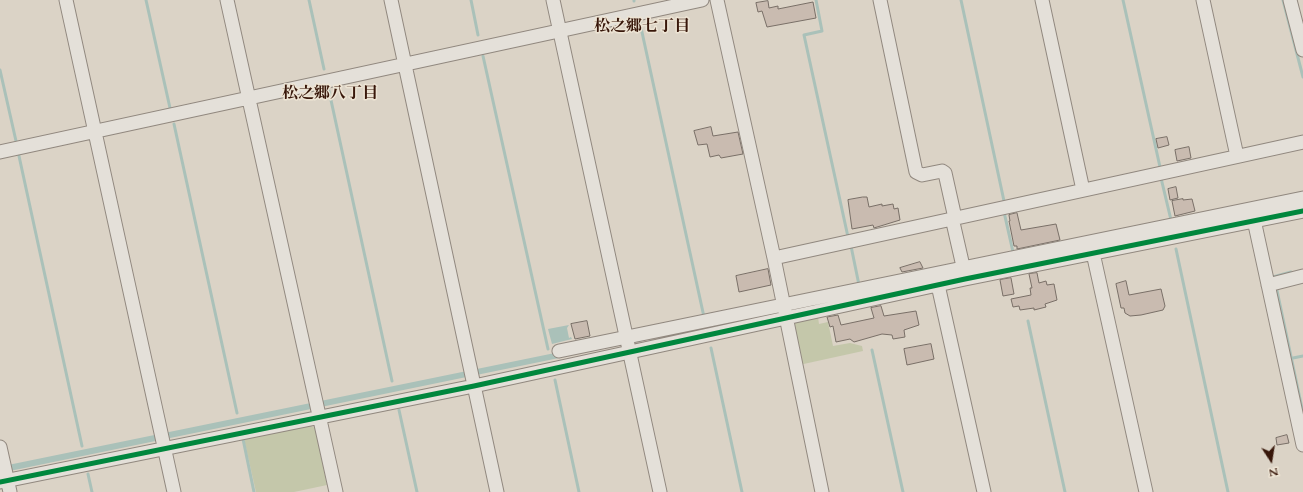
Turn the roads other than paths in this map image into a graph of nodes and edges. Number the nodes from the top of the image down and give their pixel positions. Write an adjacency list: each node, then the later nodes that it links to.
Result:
1 (66, 0): 15 (street)
2 (227, 0): 14 (street)
3 (391, 0): 13 (street)
4 (553, 0): 11 (street)
5 (702, 0): 11 (street)
6 (717, 0): 25 (street)
7 (880, 0): 22 (street)
8 (1042, 0): 19 (street)
9 (1204, 0): 18 (street)
10 (1290, 0): 12 (street)
11 (559, 30): 13 (street); 32 (street)
12 (1303, 50)
13 (405, 64): 14 (street); 34 (street)
14 (249, 99): 15 (street); 35 (street)
15 (95, 131): 17 (street); 37 (street)
16 (1303, 142): 18 (street)
17 (0, 152)
18 (1237, 156): 19 (street)
19 (1083, 190): 22 (street)
20 (1303, 198): 26 (street)
21 (1303, 211): 23 (street)
22 (954, 218): 25 (street); 26 (street)
23 (1254, 220): 24 (street); 29 (street)
24 (1093, 253): 26 (street); 46 (street)
25 (774, 258): 30 (street)
26 (964, 274): 28 (street); 30 (street)
27 (1303, 276): 29 (street)
28 (938, 285): 31 (street); 45 (street)
29 (1268, 285): 36 (street)
30 (783, 304): 31 (street); 32 (street)
31 (786, 318): 32 (street); 44 (street)
32 (628, 345): 33 (street); 34 (street); 43 (street)
33 (559, 351)
34 (473, 378): 35 (street); 42 (street)
35 (318, 410): 37 (street); 41 (street)
36 (1302, 440)
37 (163, 441): 39 (street); 40 (street)
38 (0, 447): 39 (street)
39 (5, 479)
40 (174, 492)
41 (336, 492)
42 (498, 492)
43 (660, 492)
44 (822, 492)
45 (984, 492)
46 (1146, 492)

